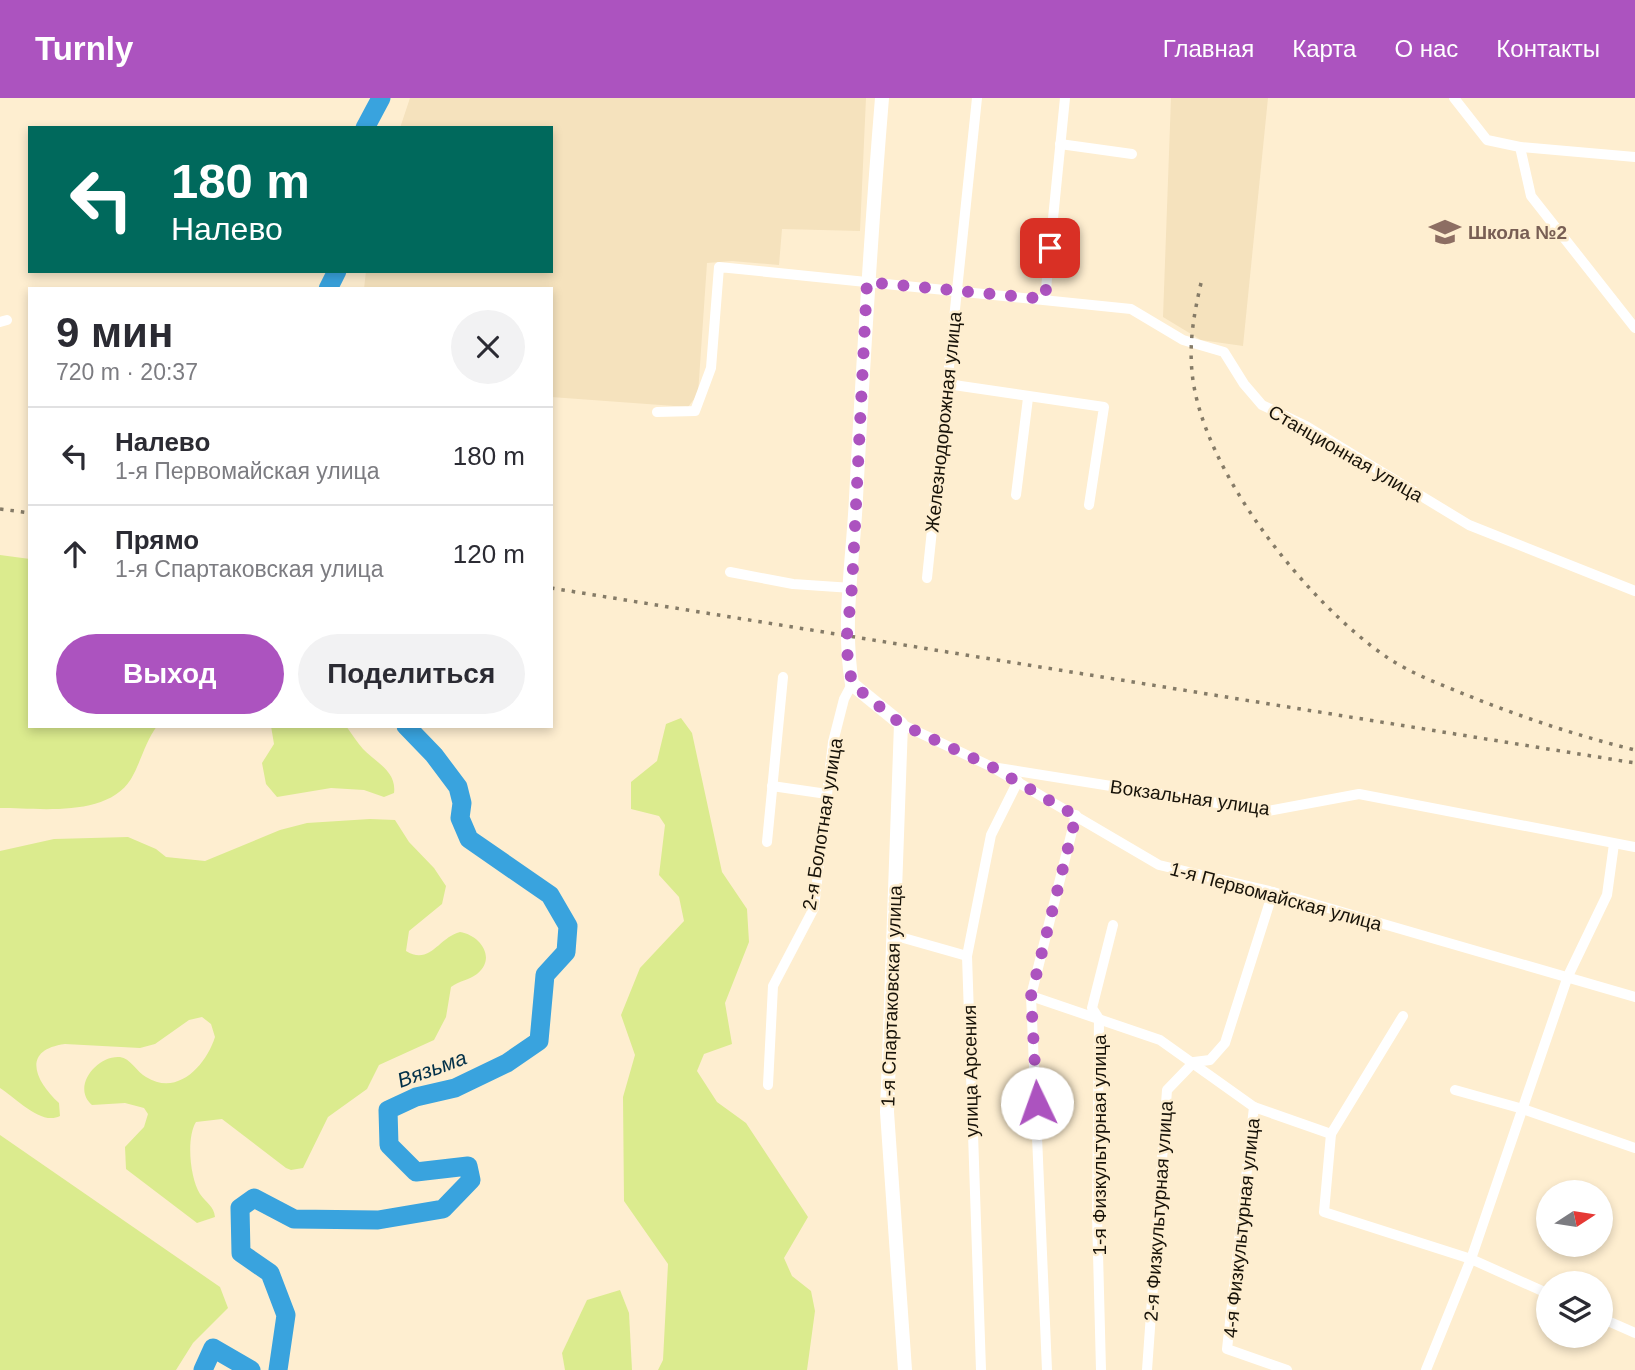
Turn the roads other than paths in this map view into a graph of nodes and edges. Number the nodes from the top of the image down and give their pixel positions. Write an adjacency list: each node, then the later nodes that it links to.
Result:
1 (881, 98): 9 (street)
2 (977, 98): 10 (street, Железнодорожная улица)
3 (1065, 98): 5 (street)
4 (1454, 98): 6 (street)
5 (1060, 144): 7 (street); 11 (street)
6 (1520, 147): 8 (street); 12 (street)
7 (1132, 154)
8 (1635, 157)
9 (867, 282): 10 (street, Станционная улица); 15 (street, Станционная улица); 20 (street)
10 (957, 291): 11 (street, Станционная улица); 13 (street, Железнодорожная улица)
11 (1045, 299): 21 (street, Станционная улица)
12 (1635, 328)
13 (947, 384): 14 (street); 19 (street, Железнодорожная улица)
14 (1028, 398): 16 (street); 17 (street)
15 (657, 412)
16 (1016, 495)
17 (1089, 505)
18 (730, 572): 20 (street)
19 (928, 578)
20 (852, 587): 23 (street)
21 (1635, 591)
22 (783, 677): 27 (street)
23 (852, 684): 24 (street); 28 (street, 2-я Болотная улица)
24 (901, 724): 25 (street, 1-я Первомайская улица); 35 (street, 1-я Спартаковская улица)
25 (992, 767): 26 (street, 1-я Первомайская улица); 31 (street, Вокзальная улица)
26 (1018, 781): 29 (street, 1-я Первомайская улица); 36 (street, улица Арсения)
27 (772, 786): 28 (street); 30 (street)
28 (827, 794): 43 (street, 2-я Болотная улица)
29 (1076, 816): 33 (street, 1-я Первомайская улица); 38 (street)
30 (767, 842)
31 (1614, 845): 32 (street, Вокзальная улица); 37 (street)
32 (1635, 847)
33 (1273, 892): 37 (street, 1-я Первомайская улица); 42 (street, 2-я Физкультурная улица)
34 (1113, 925): 41 (street, 1-я Физкультурная улица)
35 (893, 935): 36 (street); 53 (street, 1-я Спартаковская улица)
36 (967, 956): 54 (street, улица Арсения)
37 (1568, 976): 39 (street, 1-я Первомайская улица); 46 (street)
38 (1031, 996): 41 (street); 55 (street)
39 (1635, 997)
40 (1403, 1016): 47 (street)
41 (1099, 1020): 42 (street); 56 (street, 1-я Физкультурная улица)
42 (1194, 1062): 45 (street); 57 (street, 2-я Физкультурная улица)
43 (768, 1085)
44 (1455, 1090): 46 (street)
45 (1254, 1107): 47 (street); 58 (street, 4-я Физкультурная улица)
46 (1523, 1109): 48 (street); 49 (street)
47 (1331, 1134): 49 (street)
48 (1635, 1148)
49 (1471, 1259): 50 (street); 59 (street)
50 (1536, 1288)
51 (1613, 1323): 52 (street)
52 (1635, 1333)
53 (905, 1370)
54 (981, 1370)
55 (1047, 1370)
56 (1101, 1370)
57 (1147, 1370)
58 (1287, 1370)
59 (1426, 1370)

